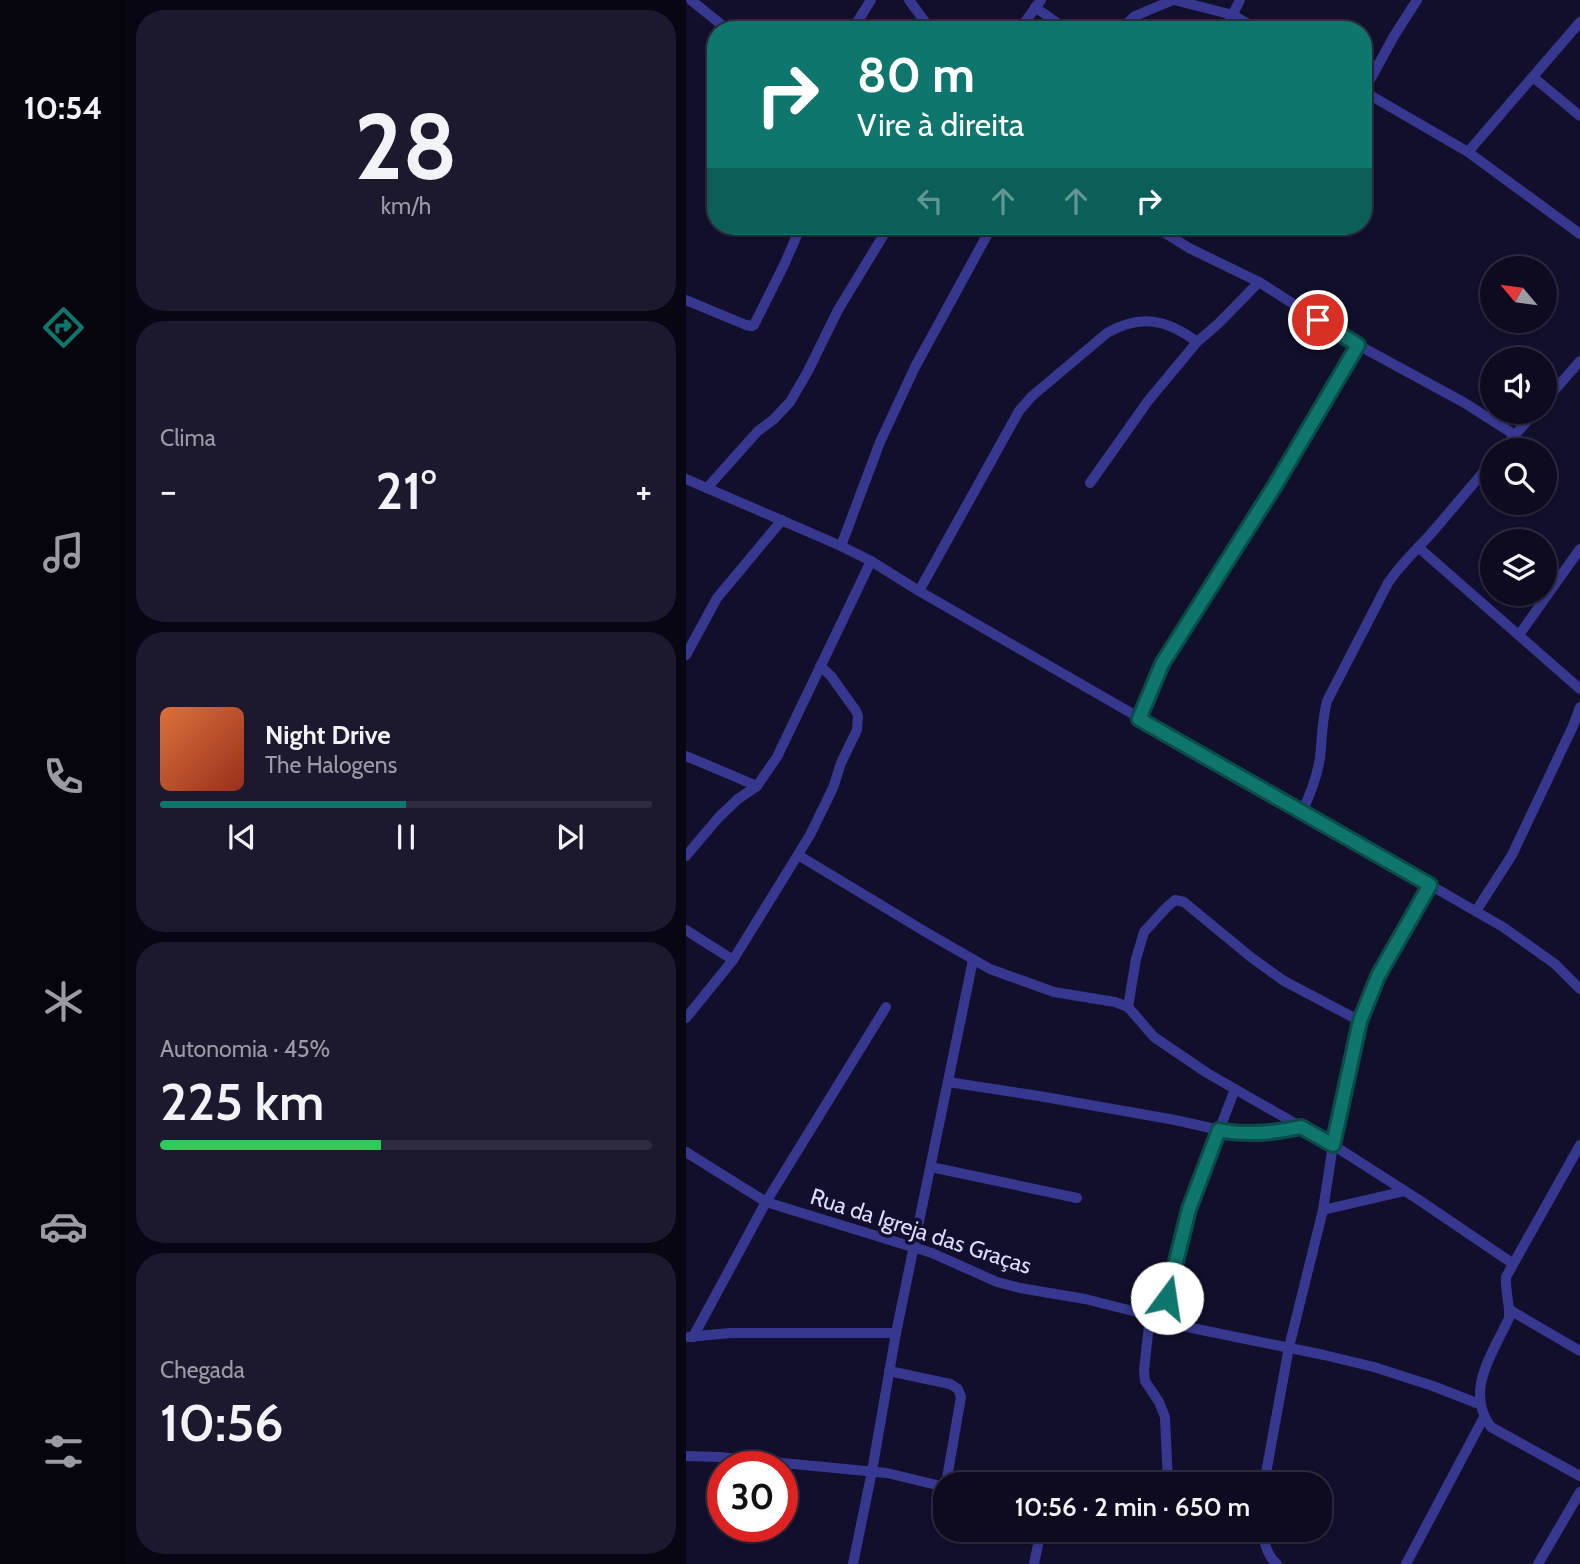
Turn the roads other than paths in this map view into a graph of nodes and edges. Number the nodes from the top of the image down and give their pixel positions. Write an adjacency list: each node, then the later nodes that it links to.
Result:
1 (691, 0): 9 (street)
2 (872, 0): 10 (street)
3 (909, 0): 11 (street)
4 (1173, 0): 8 (street); 14 (street)
5 (1240, 0): 8 (street)
6 (1417, 0): 18 (street)
7 (1038, 4): 12 (street); 13 (street)
8 (1233, 15): 15 (street); 16 (street)
9 (717, 21)
10 (858, 21)
11 (924, 21)
12 (1026, 21)
13 (1057, 21)
14 (1130, 21)
15 (1230, 21)
16 (1243, 21)
17 (1580, 22): 19 (street)
18 (1372, 76)
19 (1533, 77): 21 (street); 22 (street)
20 (1372, 96): 22 (street)
21 (1580, 116)
22 (1468, 152): 23 (street)
23 (1580, 234)
24 (797, 235): 29 (street)
25 (884, 235): 40 (street)
26 (987, 235): 42 (street)
27 (1169, 235): 28 (street)
28 (1259, 282): 30 (street); 31 (street)
29 (686, 300)
30 (1197, 342): 39 (street); 46 (street)
31 (1358, 345): 35 (street); 52 (street)
32 (1580, 361): 33 (street)
33 (1557, 387)
34 (1525, 424): 35 (street)
35 (1515, 435): 36 (street)
36 (1512, 438)
37 (1480, 476): 43 (street)
38 (686, 480): 40 (street)
39 (1090, 483)
40 (706, 488): 41 (street)
41 (782, 520): 42 (street); 48 (street)
42 (841, 546): 45 (street)
43 (1418, 547): 47 (street); 55 (street)
44 (1580, 549): 47 (street)
45 (871, 561): 46 (street); 49 (street)
46 (919, 591): 52 (street)
47 (1519, 635): 50 (street)
48 (686, 655)
49 (820, 666): 54 (street); 56 (street)
50 (1580, 689)
51 (1580, 707): 59 (street)
52 (1139, 719): 55 (street)
53 (686, 756): 54 (street)
54 (757, 786): 57 (street)
55 (1302, 812): 58 (street)
56 (798, 855): 61 (street); 62 (street)
57 (686, 856)
58 (1430, 885): 59 (street); 67 (street)
59 (1476, 911): 63 (street)
60 (686, 930): 61 (street)
61 (733, 960): 66 (street)
62 (973, 960): 65 (street); 68 (street)
63 (1580, 989)
64 (886, 1007): 78 (street)
65 (1128, 1007): 67 (street); 69 (street)
66 (686, 1018)
67 (1360, 1021): 72 (street)
68 (948, 1082): 71 (street); 75 (street)
69 (1235, 1089): 70 (street); 71 (street)
70 (1301, 1127): 71 (street); 72 (street)
71 (1219, 1130): 83 (street)
72 (1333, 1145): 76 (street); 79 (street)
73 (1580, 1145): 81 (street)
74 (686, 1152): 78 (street, Rua da Igreja das Graças)
75 (930, 1167): 77 (street); 80 (street)
76 (1405, 1191): 79 (street); 81 (street)
77 (1077, 1198)
78 (766, 1202): 80 (street, Rua da Igreja das Graças); 85 (street)
79 (1323, 1210): 86 (street)
80 (914, 1247): 83 (street, Rua da Igreja das Graças); 84 (street)
81 (1512, 1263): 82 (street)
82 (1510, 1310): 87 (street); 89 (street)
83 (1156, 1318): 86 (street, Rua da Igreja das Graças); 94 (street)
84 (896, 1333): 85 (street); 88 (street)
85 (689, 1337)
86 (1289, 1348): 89 (street, Rua da Igreja das Graças); 95 (street)
87 (1580, 1350)
88 (890, 1371): 92 (street); 93 (street)
89 (1479, 1404): 90 (street)
90 (1483, 1418): 96 (street); 104 (street)
91 (686, 1456): 92 (street)
92 (872, 1471): 97 (street); 101 (street)
93 (947, 1472)
94 (1167, 1472)
95 (1266, 1472)
96 (1580, 1476)
97 (933, 1483)
98 (1580, 1492): 105 (street)
99 (1039, 1542): 102 (street)
100 (1264, 1542): 103 (street)
101 (853, 1564)
102 (1034, 1564)
103 (1276, 1564)
104 (1406, 1564)
105 (1538, 1564)

